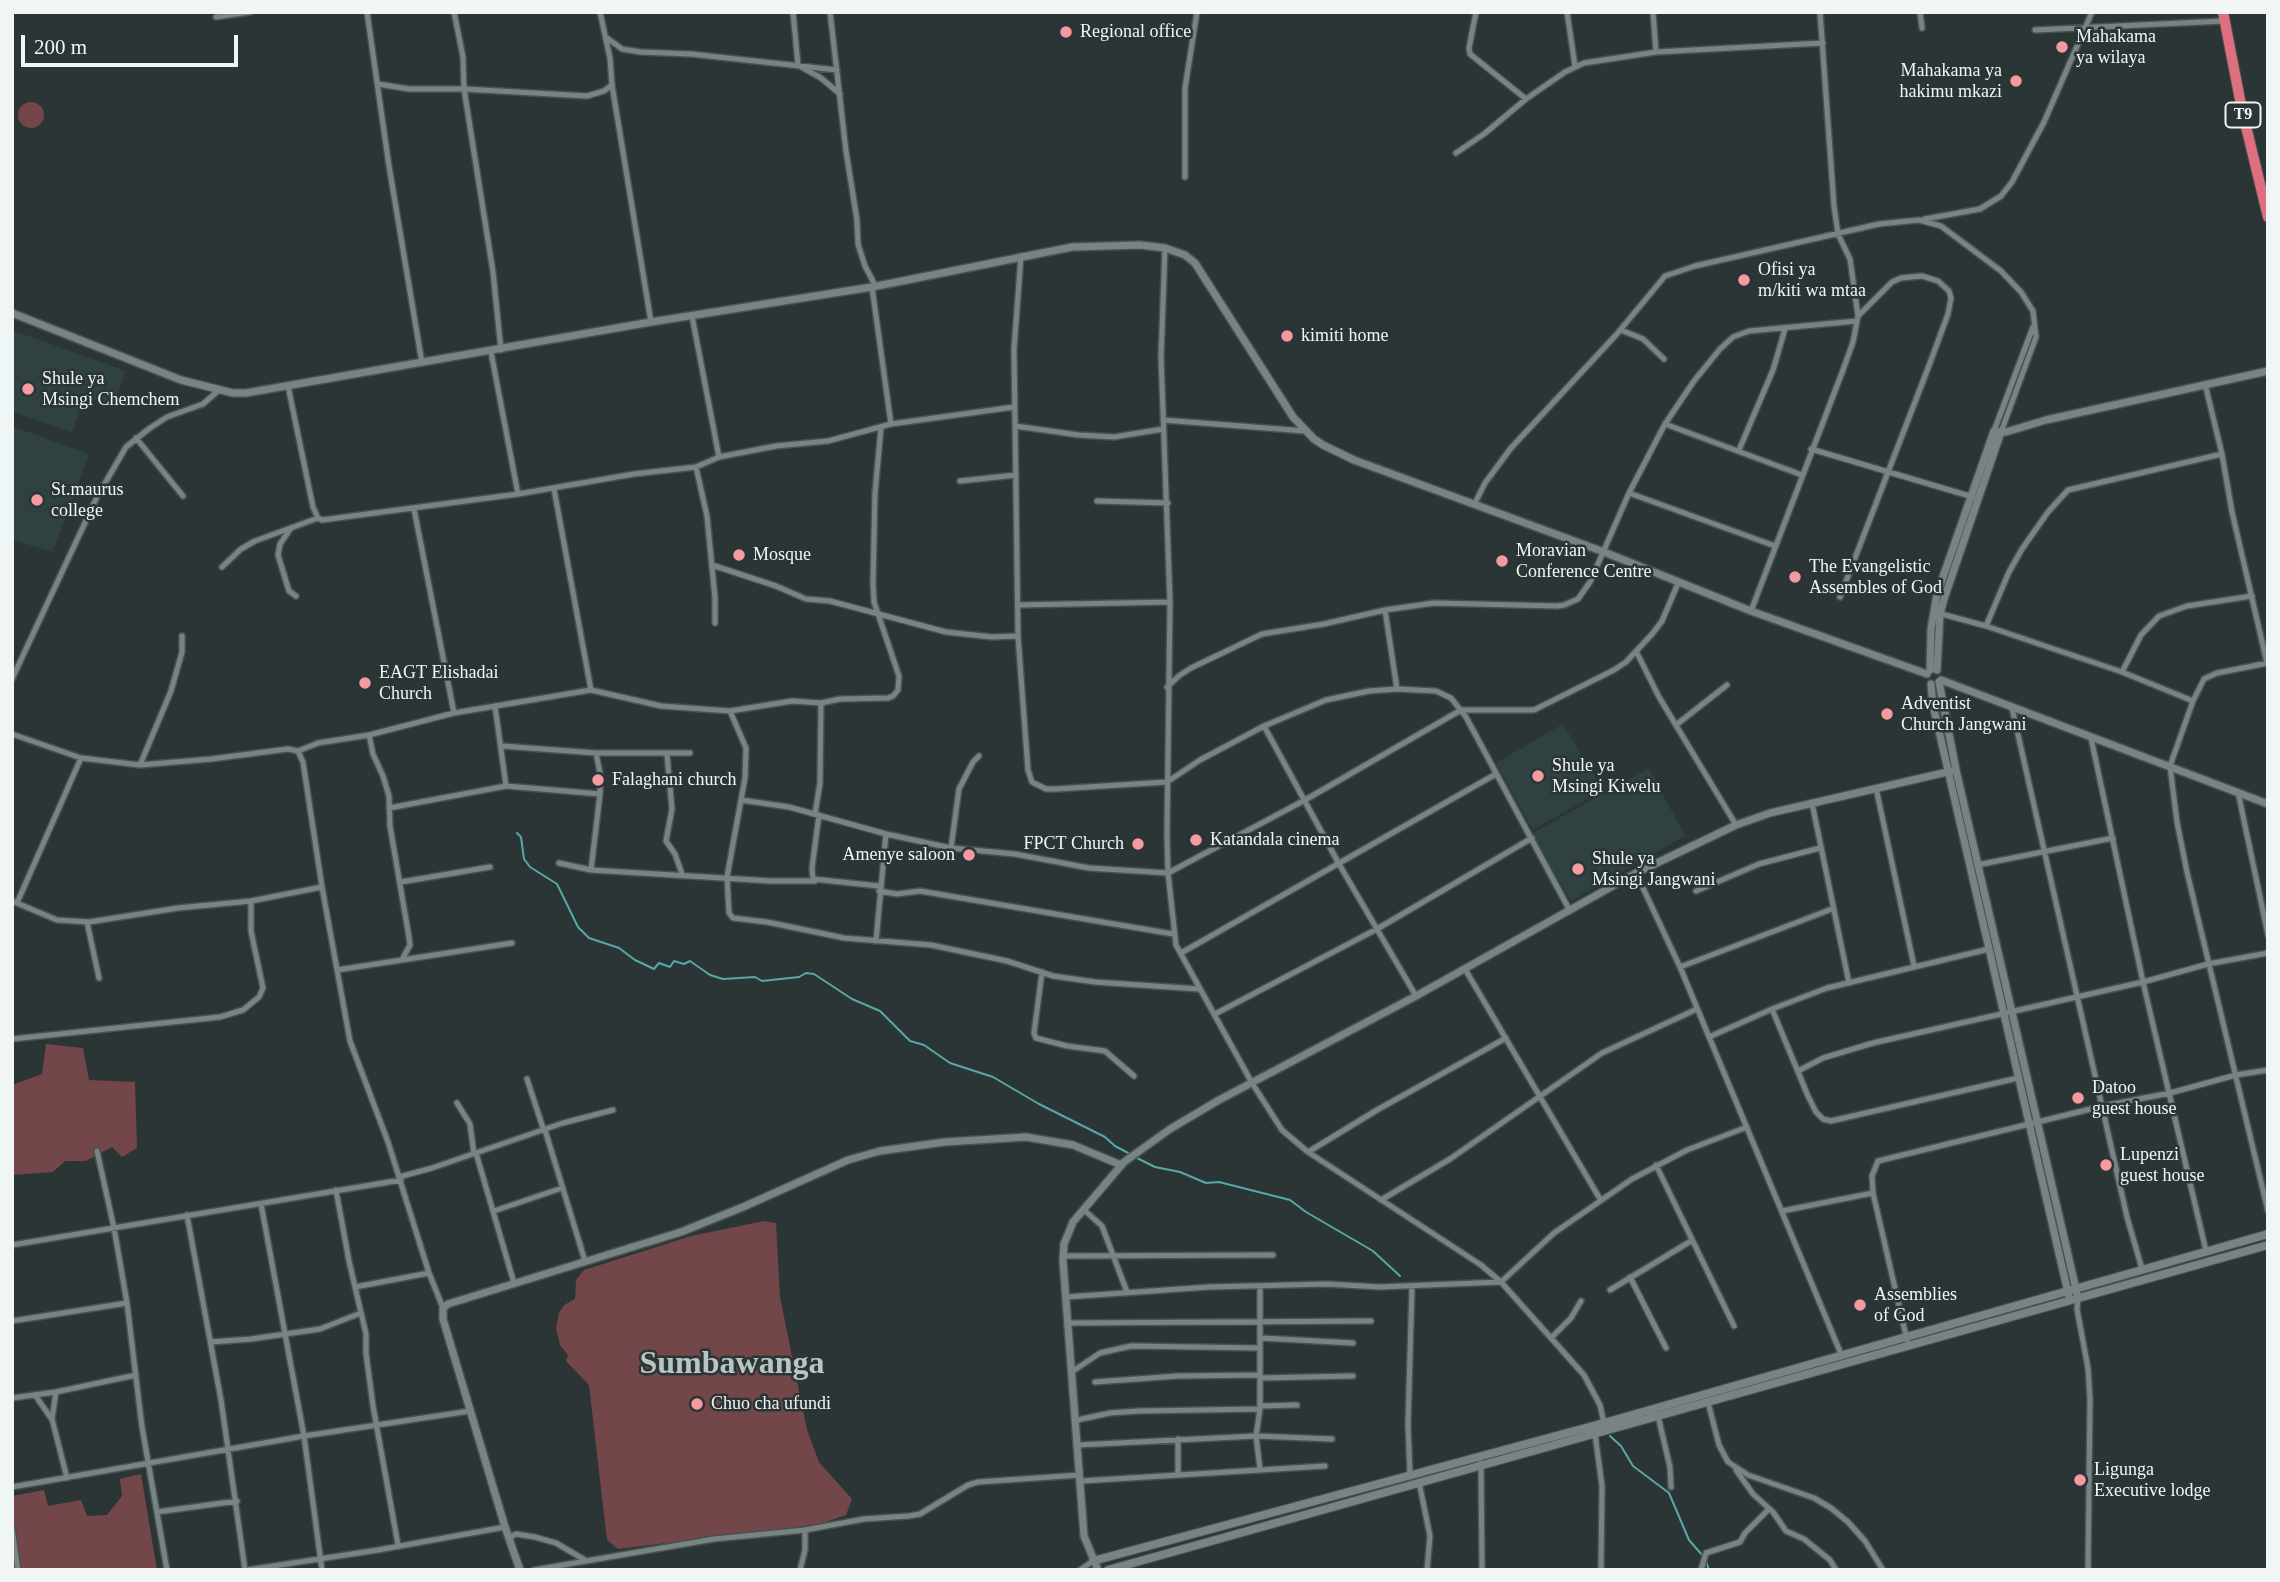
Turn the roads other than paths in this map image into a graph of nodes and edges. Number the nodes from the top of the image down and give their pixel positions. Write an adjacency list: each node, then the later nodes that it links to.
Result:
1 (250, 12): 14 (street)
2 (367, 12): 27 (street)
3 (454, 12): 29 (street)
4 (600, 12): 19 (street)
5 (793, 12): 24 (street)
6 (830, 12): 26 (street)
7 (1197, 12): 33 (street)
8 (1476, 12): 31 (street)
9 (1567, 12): 25 (street)
10 (1653, 12): 22 (street)
11 (1820, 12): 20 (street)
12 (1920, 12): 16 (street)
13 (2092, 12): 17 (street)
14 (216, 17)
15 (2223, 17): 17 (street); 34 (highway, T9)
16 (1922, 29)
17 (2084, 29): 18 (street); 35 (street)
18 (2035, 30)
19 (607, 38): 21 (street); 23 (street)
20 (1823, 43): 22 (street); 36 (street)
21 (622, 49): 23 (street); 24 (street)
22 (1657, 52): 25 (street)
23 (610, 58): 28 (street)
24 (798, 65): 26 (street); 30 (street)
25 (1575, 66): 31 (street)
26 (837, 70): 30 (street)
27 (378, 85): 29 (street); 49 (street)
28 (612, 85): 29 (street); 43 (street)
29 (464, 89): 46 (street)
30 (840, 94): 39 (street)
31 (1526, 99): 32 (street)
32 (1456, 153)
33 (1185, 177)
34 (2268, 217)
35 (1919, 220): 36 (street); 62 (street)
36 (1838, 234): 42 (street); 45 (street)
37 (1165, 248): 38 (street); 55 (street); 61 (street)
38 (1021, 256): 39 (street); 54 (street)
39 (874, 287): 41 (street); 56 (street)
40 (12, 313): 53 (street)
41 (692, 316): 43 (street); 67 (street)
42 (1857, 318): 44 (street); 64 (street); 69 (street)
43 (651, 322): 46 (street)
44 (1785, 329): 57 (street); 65 (street)
45 (1621, 330): 48 (street); 80 (street)
46 (500, 350): 47 (street)
47 (491, 352): 49 (street); 75 (street)
48 (1664, 359)
49 (422, 363): 52 (street)
50 (2268, 371): 51 (street)
51 (2204, 384): 62 (street); 66 (street)
52 (288, 386): 53 (street); 82 (street)
53 (219, 390): 63 (street)
54 (1014, 408): 56 (street); 58 (street)
55 (1163, 420): 60 (street); 61 (street)
56 (891, 424): 59 (street)
57 (1665, 424): 65 (street); 74 (street)
58 (1016, 426): 60 (street); 70 (street)
59 (881, 428): 67 (street); 97 (street)
60 (1163, 429): 79 (street)
61 (1305, 431): 80 (street)
62 (1997, 432): 77 (street)
63 (135, 438): 76 (street); 106 (street)
64 (1811, 449): 69 (street); 71 (street)
65 (1739, 450): 71 (street)
66 (2222, 454): 90 (street); 99 (street)
67 (719, 457): 68 (street)
68 (696, 467): 73 (street); 86 (street)
69 (1889, 473): 77 (street); 91 (street)
70 (1016, 475): 72 (street); 93 (street)
71 (1801, 475): 84 (street)
72 (960, 481)
73 (555, 489): 75 (street); 111 (street)
74 (1629, 493): 84 (street); 85 (street)
75 (518, 494): 81 (street)
76 (183, 496)
77 (1975, 498): 96 (street)
78 (1097, 501): 79 (street)
79 (1168, 503): 92 (street)
80 (1474, 505): 85 (street)
81 (414, 509): 82 (street); 118 (street)
82 (318, 518): 83 (street)
83 (291, 528): 87 (street); 89 (street)
84 (1775, 547): 95 (street)
85 (1604, 552): 88 (street); 94 (street)
86 (712, 565): 97 (street); 98 (street)
87 (222, 567)
88 (1679, 581): 95 (street); 102 (street)
89 (296, 596)
90 (2252, 596): 103 (street); 105 (street)
91 (1840, 597)
92 (1170, 602): 93 (street); 109 (street)
93 (1018, 605): 101 (street)
94 (1385, 610): 109 (street); 110 (street)
95 (1751, 611): 104 (street)
96 (1937, 613): 99 (street); 104 (street)
97 (879, 616): 101 (street); 113 (street)
98 (715, 623)
99 (1986, 626): 105 (street)
100 (182, 636): 131 (street)
101 (1018, 636): 135 (street)
102 (1636, 651): 116 (street); 119 (street)
103 (2267, 663): 112 (street)
104 (1931, 672): 107 (street); 107 (street)
105 (2122, 672): 112 (street)
106 (12, 679)
107 (1937, 682): 115 (street); 133 (street)
108 (1727, 685): 119 (street)
109 (1167, 687): 135 (street)
110 (1397, 689): 116 (street); 120 (street)
111 (591, 690): 114 (street); 117 (street)
112 (2193, 701): 132 (street)
113 (821, 703): 117 (street); 145 (street)
114 (495, 706): 118 (street); 124 (street)
115 (2012, 708): 123 (street); 152 (street)
116 (1461, 710): 134 (street); 141 (street)
117 (730, 711): 140 (street)
118 (454, 713): 122 (street)
119 (1676, 725): 146 (street)
120 (1264, 726): 135 (street); 141 (street)
121 (12, 734): 130 (street)
122 (369, 735): 125 (street); 144 (street)
123 (2091, 738): 132 (street); 149 (street)
124 (502, 746): 126 (street); 136 (street)
125 (298, 751): 131 (street); 164 (street)
126 (596, 753): 128 (street); 139 (street)
127 (690, 753): 128 (street)
128 (667, 755): 160 (street)
129 (979, 756): 150 (street)
130 (81, 758): 131 (street); 168 (street)
131 (140, 765)
132 (2170, 766): 138 (street); 181 (street)
133 (1952, 771): 137 (street); 155 (street)
134 (1496, 774): 148 (street); 154 (street)
135 (1167, 782): 158 (street)
136 (506, 786): 139 (street); 144 (street)
137 (1876, 788): 142 (street); 183 (street)
138 (2238, 792): 143 (street); 174 (street)
139 (600, 794): 157 (street)
140 (741, 800): 145 (street); 161 (street)
141 (1305, 800): 154 (street); 158 (street)
142 (1812, 803): 146 (street); 151 (street)
143 (2268, 804)
144 (389, 808): 163 (street)
145 (817, 815): 147 (street); 162 (street)
146 (1736, 825): 159 (street)
147 (886, 834): 150 (street); 165 (street)
148 (1532, 838): 170 (street); 172 (street)
149 (2113, 838): 152 (street); 188 (street)
150 (951, 848): 158 (street)
151 (1820, 848): 166 (street); 169 (street)
152 (2045, 851): 155 (street); 192 (street)
153 (559, 863): 157 (street)
154 (1339, 864): 172 (street); 178 (street)
155 (1974, 866): 177 (street); 195 (street)
156 (489, 867): 163 (street)
157 (592, 870): 160 (street)
158 (1168, 873): 173 (street)
159 (1636, 873): 170 (street); 182 (street)
160 (682, 874): 161 (street)
161 (727, 877): 162 (street); 175 (street)
162 (815, 881): 165 (street)
163 (401, 882): 180 (street)
164 (322, 887): 167 (street); 185 (street)
165 (879, 888): 173 (street); 175 (street)
166 (1696, 891)
167 (251, 901): 171 (street); 200 (street)
168 (15, 902): 171 (street)
169 (1832, 909): 182 (street); 189 (street)
170 (1570, 911): 184 (street)
171 (87, 922): 187 (street)
172 (1377, 929): 191 (street); 197 (street)
173 (1174, 934): 178 (street)
174 (2268, 934)
175 (876, 941): 186 (street)
176 (512, 943): 180 (street)
177 (1989, 949): 183 (street); 196 (street)
178 (1181, 953): 190 (street)
179 (2268, 953): 181 (street)
180 (402, 958): 185 (street)
181 (2208, 964): 188 (street); 203 (street)
182 (1680, 967): 193 (street)
183 (1914, 967): 189 (street)
184 (1465, 969): 191 (street); 199 (street)
185 (337, 970): 221 (street)
186 (1042, 972): 190 (street); 204 (street)
187 (99, 978)
188 (2143, 982): 192 (street); 208 (street)
189 (1849, 983): 194 (street)
190 (1199, 989): 197 (street)
191 (1416, 996): 207 (street)
192 (2077, 997): 195 (street); 211 (street)
193 (1697, 1009): 198 (street); 209 (street)
194 (1772, 1009): 198 (street); 202 (street)
195 (2013, 1011): 196 (street); 213 (street)
196 (2004, 1013): 202 (street); 205 (street)
197 (1215, 1014): 207 (street)
198 (1709, 1037): 214 (street)
199 (1506, 1038): 209 (street); 217 (street)
200 (12, 1039)
201 (2268, 1070): 203 (street)
202 (1798, 1071): 205 (street)
203 (2235, 1075): 208 (street); 231 (street)
204 (1135, 1076)
205 (2018, 1078): 213 (street)
206 (527, 1079): 215 (street)
207 (1252, 1083): 217 (street); 219 (street)
208 (2170, 1093): 211 (street); 238 (street)
209 (1540, 1098): 225 (street); 226 (street)
210 (457, 1103): 218 (street)
211 (2104, 1106): 213 (street); 243 (street)
212 (613, 1110): 215 (street)
213 (2033, 1124): 224 (street); 251 (street)
214 (1747, 1126): 220 (street); 230 (street)
215 (544, 1130): 218 (street); 222 (street)
216 (97, 1151): 233 (street)
217 (1308, 1152): 226 (street)
218 (475, 1154): 221 (street); 229 (street)
219 (1121, 1165): 228 (street); 242 (street)
220 (1656, 1165): 225 (street); 235 (street)
221 (400, 1178): 223 (street); 244 (street)
222 (562, 1188): 229 (street); 242 (street)
223 (336, 1190): 227 (street); 250 (street)
224 (1873, 1194): 230 (street); 266 (street)
225 (1600, 1199): 246 (street)
226 (1381, 1200): 246 (street)
227 (261, 1204): 232 (street); 265 (street)
228 (1083, 1209): 239 (street); 241 (street)
229 (494, 1211): 247 (street)
230 (1782, 1211): 274 (street)
231 (2268, 1211)
232 (187, 1215): 233 (street); 269 (street)
233 (114, 1228): 236 (street); 257 (street)
234 (2268, 1234): 238 (main road)
235 (1691, 1241): 245 (street); 264 (street)
236 (12, 1245)
237 (2268, 1245): 255 (main road)
238 (2206, 1251): 243 (main road)
239 (1113, 1255): 240 (street); 241 (street); 253 (street)
240 (1273, 1255)
241 (1063, 1256): 254 (street)
242 (585, 1261): 247 (street)
243 (2142, 1269): 251 (main road)
244 (429, 1273): 250 (street); 258 (street)
245 (1630, 1277): 252 (street); 273 (street)
246 (1501, 1282): 249 (street); 267 (street)
247 (514, 1283): 258 (street)
248 (1260, 1286): 249 (street); 253 (street); 261 (street)
249 (1412, 1286): 305 (street)
250 (355, 1287): 259 (street)
251 (2071, 1289): 255 (street); 266 (main road)
252 (1610, 1290)
253 (1127, 1292): 254 (street)
254 (1066, 1297): 263 (street)
255 (2074, 1299): 271 (main road); 338 (street)
256 (1581, 1301): 267 (street)
257 (127, 1303): 260 (street); 276 (street)
258 (443, 1308): 286 (street)
259 (361, 1313): 265 (street); 291 (street)
260 (12, 1321)
261 (1262, 1321): 262 (street); 263 (street); 268 (street)
262 (1371, 1321)
263 (1069, 1323): 275 (street)
264 (1734, 1326)
265 (285, 1333): 269 (street); 293 (street)
266 (1906, 1336): 271 (street); 274 (main road)
267 (1552, 1337): 290 (street)
268 (1261, 1338): 270 (street); 272 (street)
269 (211, 1342): 298 (street)
270 (1353, 1343)
271 (1909, 1346): 283 (main road)
272 (1260, 1348): 275 (street); 278 (street)
273 (1666, 1348)
274 (1842, 1354): 290 (main road)
275 (1073, 1371): 289 (street)
276 (136, 1375): 280 (street); 300 (street)
277 (1353, 1376): 278 (street)
278 (1260, 1377): 279 (street); 285 (street)
279 (1095, 1382)
280 (56, 1392): 281 (street); 288 (street)
281 (35, 1395): 282 (street); 288 (street)
282 (12, 1398)
283 (1708, 1402): 287 (main road); 302 (street)
284 (1297, 1405): 285 (street)
285 (1260, 1407): 289 (street); 294 (street)
286 (470, 1411): 291 (street); 314 (street)
287 (1658, 1416): 292 (main road); 310 (street)
288 (52, 1419): 306 (street)
289 (1077, 1420): 297 (street)
290 (1604, 1423): 299 (main road)
291 (377, 1424): 293 (street); 318 (street)
292 (1595, 1434): 299 (main road); 334 (street)
293 (304, 1436): 298 (street); 319 (street)
294 (1256, 1436): 295 (street); 296 (street); 303 (street)
295 (1178, 1439): 297 (street); 304 (street)
296 (1332, 1439)
297 (1079, 1445): 307 (street)
298 (229, 1449): 300 (street); 311 (street)
299 (1480, 1460): 305 (main road); 308 (main road); 333 (street)
300 (149, 1463): 306 (street); 313 (street)
301 (1325, 1466): 303 (street)
302 (1733, 1466): 312 (street); 337 (street)
303 (1261, 1469): 304 (street)
304 (1178, 1473): 307 (street)
305 (1410, 1475): 321 (main road)
306 (67, 1478): 309 (street)
307 (1081, 1478): 316 (street); 321 (street)
308 (1419, 1482): 331 (main road); 332 (street)
309 (12, 1487)
310 (1671, 1487)
311 (237, 1501): 313 (street); 324 (street)
312 (1769, 1509): 335 (street); 336 (street)
313 (157, 1512): 323 (street)
314 (505, 1527): 317 (street); 318 (street)
315 (12, 1528): 322 (street)
316 (805, 1530): 320 (street); 328 (street)
317 (509, 1538): 320 (street); 326 (street)
318 (398, 1545): 319 (street)
319 (319, 1558): 324 (street); 325 (street)
320 (585, 1560): 327 (street)
321 (1093, 1561): 329 (street); 330 (street)
322 (18, 1570)
323 (167, 1570)
324 (246, 1570)
325 (321, 1570)
326 (520, 1570)
327 (534, 1570)
328 (800, 1570)
329 (1080, 1570)
330 (1098, 1570)
331 (1108, 1570)
332 (1427, 1570)
333 (1482, 1570)
334 (1601, 1570)
335 (1701, 1570)
336 (1836, 1570)
337 (1883, 1570)
338 (2088, 1570)

